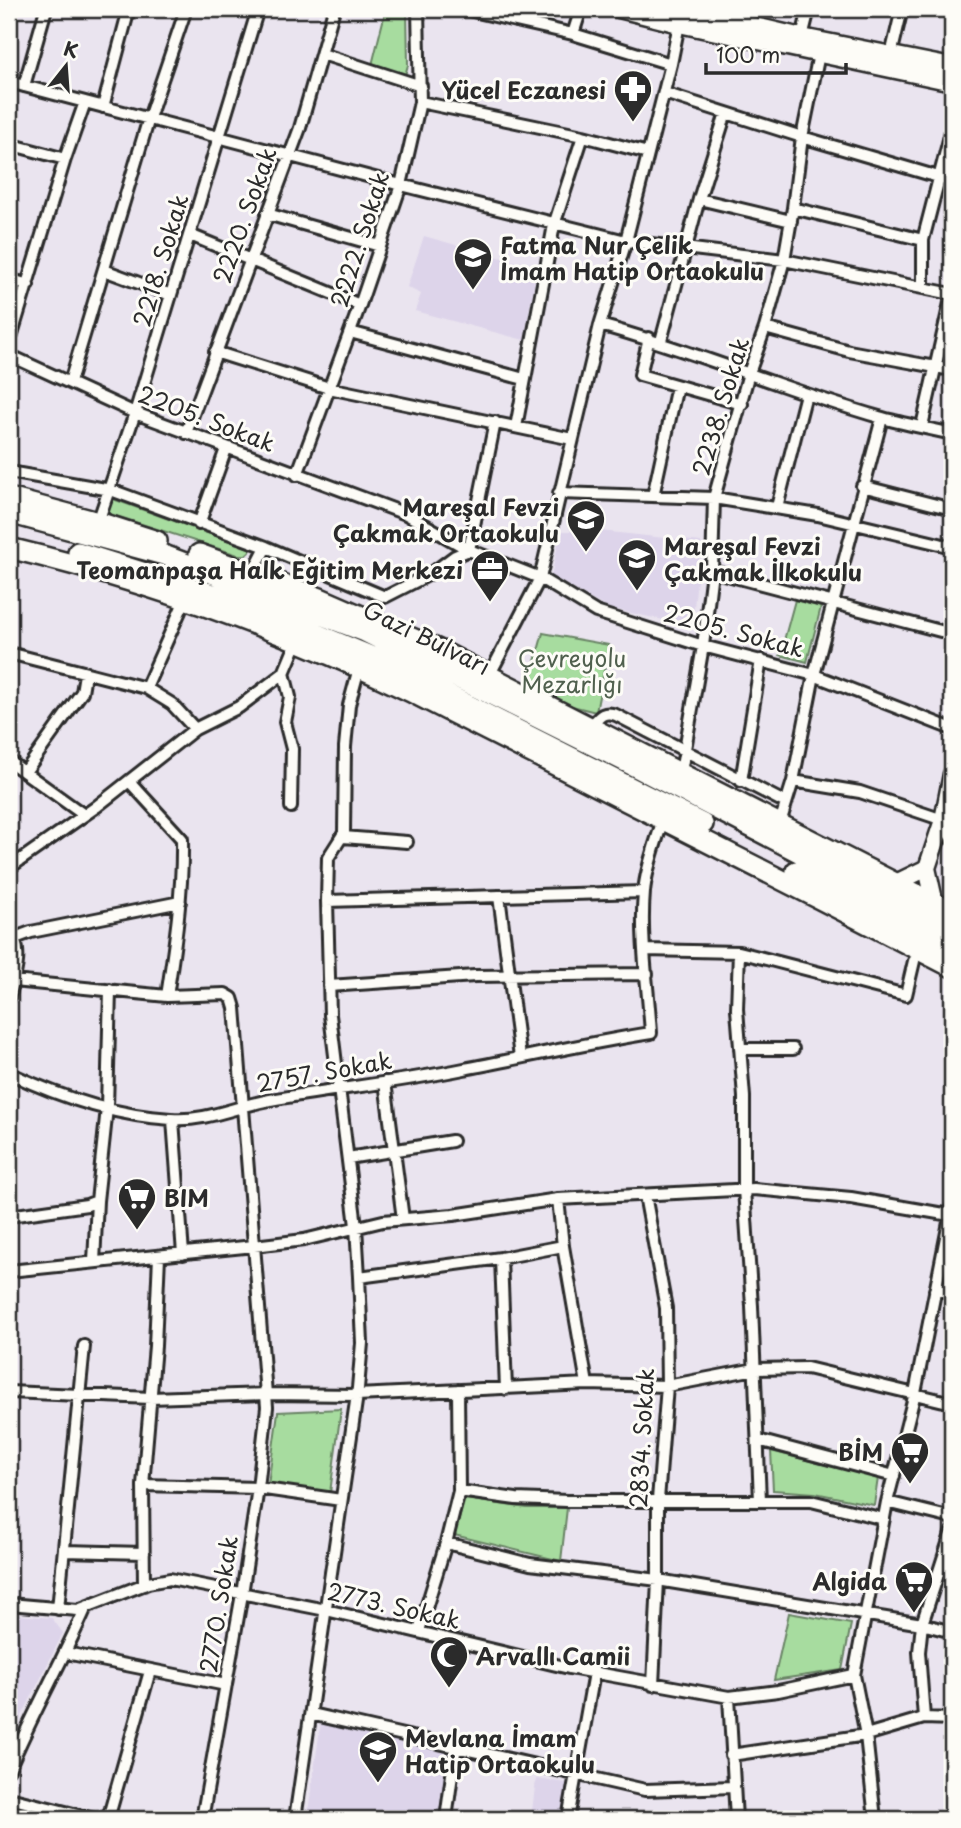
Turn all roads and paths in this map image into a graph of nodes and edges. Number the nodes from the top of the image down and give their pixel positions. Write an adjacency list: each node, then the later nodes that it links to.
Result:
1 (46, 9): 22 (street)
2 (130, 9): 27 (street)
3 (186, 9): 29 (street)
4 (258, 9): 31 (street, 2218. Sokak)
5 (334, 9): 15 (street, 2220. Sokak)
6 (418, 9): 23 (street, 2222. Sokak)
7 (464, 9): 13 (street)
8 (582, 9): 13 (street)
9 (619, 9): 12 (main road)
10 (809, 9): 14 (street)
11 (902, 9): 17 (street)
12 (682, 14): 14 (main road); 16 (main road); 18 (street)
13 (573, 34): 18 (street)
14 (802, 37): 17 (main road)
15 (322, 54): 23 (street); 36 (street, 2220. Sokak)
16 (819, 54): 21 (main road); 33 (street, 2238. Sokak)
17 (891, 55): 19 (main road)
18 (671, 64): 24 (street)
19 (952, 67)
20 (9, 82): 22 (street)
21 (952, 82)
22 (23, 86): 25 (street)
23 (421, 86): 26 (street, 2222. Sokak)
24 (664, 93): 28 (street); 35 (street)
25 (85, 102): 27 (street); 37 (street)
26 (420, 102): 32 (street); 40 (street, 2222. Sokak)
27 (103, 107): 29 (street)
28 (726, 113): 33 (street); 41 (street)
29 (149, 118): 31 (street); 53 (street)
30 (952, 132): 38 (street)
31 (219, 136): 36 (street); 46 (street, 2218. Sokak)
32 (583, 136): 35 (street); 45 (street)
33 (802, 138): 38 (street); 42 (street, 2238. Sokak)
34 (9, 144): 37 (street)
35 (648, 153): 48 (street)
36 (288, 154): 40 (street); 43 (street, 2220. Sokak)
37 (65, 159): 55 (street)
38 (939, 177): 39 (street); 47 (street)
39 (952, 181)
40 (401, 185): 45 (street); 49 (street, 2222. Sokak)
41 (699, 198): 44 (street); 50 (street)
42 (793, 208): 44 (street, 2238. Sokak); 47 (street)
43 (267, 214): 49 (street); 52 (street, 2220. Sokak)
44 (791, 221): 51 (street, 2238. Sokak)
45 (554, 225): 48 (street); 69 (street)
46 (190, 235): 52 (street); 57 (street, 2218. Sokak)
47 (923, 240): 56 (street)
48 (626, 241): 50 (street); 59 (street)
49 (380, 246): 58 (street, 2222. Sokak)
50 (686, 247): 51 (street); 62 (street)
51 (784, 260): 56 (street); 60 (street, 2238. Sokak)
52 (251, 262): 58 (street); 64 (street, 2220. Sokak)
53 (104, 270): 57 (street); 70 (street)
54 (9, 279): 55 (street)
55 (28, 285): 63 (street)
56 (923, 288): 66 (street)
57 (171, 295): 75 (street, 2218. Sokak)
58 (360, 305): 61 (street, 2222. Sokak)
59 (600, 325): 62 (street); 82 (street)
60 (765, 328): 66 (street); 68 (street, 2238. Sokak)
61 (350, 332): 69 (street); 72 (street, 2222. Sokak)
62 (655, 340): 68 (street); 71 (street)
63 (9, 344)
64 (215, 352): 72 (street); 80 (street, 2220. Sokak)
65 (9, 355): 70 (street, 2205. Sokak)
66 (935, 366): 67 (street); 78 (street)
67 (952, 370)
68 (749, 373): 73 (street); 74 (street, 2238. Sokak)
69 (524, 379): 79 (street)
70 (70, 382): 75 (street, 2205. Sokak)
71 (677, 386): 74 (street); 89 (street)
72 (329, 388): 77 (street); 85 (street, 2222. Sokak)
73 (806, 394): 76 (street); 92 (street)
74 (742, 404): 91 (street, 2238. Sokak)
75 (135, 413): 80 (street, 2205. Sokak); 87 (street, 2218. Sokak)
76 (882, 418): 78 (street); 86 (street)
77 (495, 422): 79 (street); 102 (street)
78 (922, 426): 81 (street)
79 (516, 427): 82 (street)
80 (186, 433): 83 (street, 2205. Sokak)
81 (952, 433)
82 (572, 439): 88 (street)
83 (226, 449): 85 (street, 2205. Sokak); 97 (street)
84 (10, 475): 87 (street)
85 (297, 475): 102 (street, 2205. Sokak)
86 (862, 486): 93 (street); 96 (street)
87 (111, 490): 95 (street, 2218. Sokak); 97 (street)
88 (559, 493): 89 (street); 105 (street)
89 (653, 496): 91 (street)
90 (9, 498): 95 (highway)
91 (714, 498): 92 (street); 103 (street, 2238. Sokak)
92 (777, 507): 96 (street)
93 (952, 509)
94 (9, 513): 147 (highway, Gazi Bulvarı)
95 (98, 522): 104 (highway)
96 (854, 523): 100 (street); 107 (street)
97 (199, 524): 99 (street)
98 (9, 535): 150 (highway, Gazi Bulvarı)
99 (266, 547): 102 (street); 104 (street)
100 (952, 547)
101 (9, 548): 106 (highway)
102 (469, 550): 105 (street, 2205. Sokak)
103 (712, 571): 107 (street); 110 (street, 2238. Sokak)
104 (253, 572): 117 (highway)
105 (540, 578): 110 (street, 2205. Sokak); 117 (street)
106 (185, 600): 109 (highway); 118 (street)
107 (833, 604): 108 (street); 116 (street)
108 (952, 634)
109 (297, 642): 113 (highway); 114 (street)
110 (703, 646): 112 (street, 2205. Sokak); 122 (street, 2238. Sokak)
111 (9, 653): 115 (street)
112 (761, 660): 116 (street, 2205. Sokak); 128 (street)
113 (359, 668): 133 (highway); 136 (street)
114 (284, 673): 120 (street); 131 (street)
115 (85, 674): 118 (street); 124 (street)
116 (814, 675): 121 (street, 2205. Sokak); 129 (street)
117 (489, 676): 119 (highway)
118 (146, 688): 120 (street)
119 (590, 727): 122 (street); 125 (highway)
120 (195, 729): 127 (street)
121 (952, 729)
122 (685, 750): 125 (street, 2238. Sokak); 128 (street)
123 (9, 761): 124 (street)
124 (25, 772): 132 (street)
125 (681, 772): 135 (highway)
126 (952, 774): 134 (main road)
127 (129, 781): 132 (street); 145 (street)
128 (741, 781): 130 (street)
129 (793, 781): 130 (street); 134 (street)
130 (786, 803): 135 (street)
131 (291, 807)
132 (84, 816): 139 (street)
133 (663, 819): 142 (street); 153 (highway)
134 (943, 820): 137 (street); 140 (main road)
135 (780, 823): 141 (highway)
136 (343, 837): 138 (street); 144 (street)
137 (952, 839)
138 (407, 842)
139 (9, 868)
140 (927, 868): 141 (main road); 146 (main road)
141 (896, 884): 146 (highway)
142 (644, 892): 143 (street); 149 (street)
143 (499, 896): 144 (street); 155 (street)
144 (327, 901): 157 (street)
145 (180, 902): 148 (street); 159 (street)
146 (943, 908)
147 (952, 932)
148 (12, 935): 156 (street)
149 (645, 950): 151 (street); 154 (street)
150 (952, 950)
151 (739, 952): 152 (street); 161 (street)
152 (914, 961)
153 (952, 967)
154 (647, 974): 155 (street); 163 (street, 2757. Sokak)
155 (509, 975): 157 (street); 163 (street)
156 (13, 981): 158 (street); 160 (street)
157 (330, 986): 166 (street)
158 (110, 990): 159 (street); 167 (street)
159 (167, 996): 168 (street, 2770. Sokak)
160 (9, 998)
161 (740, 1049): 162 (street); 173 (street)
162 (793, 1049)
163 (520, 1057): 165 (street, 2757. Sokak)
164 (9, 1073): 167 (street, 2757. Sokak)
165 (385, 1082): 166 (street, 2757. Sokak); 171 (street)
166 (340, 1090): 168 (street, 2757. Sokak); 172 (street)
167 (107, 1108): 169 (street, 2757. Sokak); 176 (street)
168 (244, 1108): 169 (street, 2757. Sokak); 181 (street, 2770. Sokak)
169 (173, 1120): 183 (street)
170 (452, 1141): 171 (street)
171 (394, 1152): 172 (street); 179 (street)
172 (348, 1158): 180 (street)
173 (744, 1189): 174 (street); 177 (street); 192 (street)
174 (645, 1195): 175 (street); 194 (street, 2834. Sokak)
175 (558, 1199): 179 (street); 182 (street)
176 (97, 1201): 178 (street); 186 (street)
177 (951, 1211): 189 (street)
178 (9, 1216)
179 (402, 1219): 180 (street)
180 (356, 1226): 181 (street); 188 (street)
181 (254, 1246): 183 (street); 200 (street, 2770. Sokak)
182 (563, 1246): 185 (street); 193 (street)
183 (183, 1254): 184 (street)
184 (159, 1256): 186 (street); 202 (street)
185 (501, 1258): 188 (street); 195 (street)
186 (94, 1262): 187 (street)
187 (9, 1271)
188 (359, 1277): 201 (street)
189 (935, 1290): 190 (street); 198 (street)
190 (952, 1292)
191 (84, 1346): 199 (street)
192 (755, 1369): 194 (street); 198 (street); 204 (street)
193 (587, 1384): 194 (street); 195 (street)
194 (667, 1386): 210 (street, 2834. Sokak)
195 (506, 1389): 196 (street)
196 (458, 1390): 201 (street); 208 (street)
197 (9, 1392): 199 (street)
198 (915, 1393): 203 (street); 205 (street)
199 (79, 1395): 202 (street); 217 (street)
200 (267, 1395): 201 (street); 202 (street); 207 (street, 2770. Sokak)
201 (357, 1395): 209 (street)
202 (151, 1398): 206 (street)
203 (952, 1403)
204 (758, 1440): 205 (street); 211 (street)
205 (894, 1476): 212 (street)
206 (144, 1485): 207 (street); 218 (street)
207 (258, 1488): 209 (street); 221 (street, 2770. Sokak)
208 (459, 1491): 210 (street); 216 (street)
209 (341, 1500): 225 (street)
210 (658, 1500): 211 (street); 219 (street, 2834. Sokak)
211 (760, 1501): 214 (street)
212 (887, 1503): 213 (street); 214 (street)
213 (952, 1518)
214 (884, 1519): 226 (street)
215 (952, 1531): 227 (street)
216 (446, 1543): 219 (street); 228 (street)
217 (65, 1551): 218 (street); 224 (street)
218 (144, 1553): 220 (street)
219 (658, 1580): 226 (street); 235 (street, 2834. Sokak)
220 (144, 1585): 221 (street, 2773. Sokak); 223 (street, 2773. Sokak)
221 (242, 1594): 225 (street, 2773. Sokak); 234 (street, 2770. Sokak)
222 (9, 1604): 224 (street, 2773. Sokak)
223 (86, 1607): 224 (street, 2773. Sokak); 230 (street)
224 (58, 1609)
225 (326, 1610): 228 (street, 2773. Sokak); 237 (street)
226 (864, 1615): 227 (street); 233 (street)
227 (922, 1624): 229 (street); 238 (street)
228 (419, 1631): 232 (street, 2773. Sokak)
229 (952, 1632)
230 (66, 1653): 231 (street); 243 (street)
231 (150, 1671): 234 (street); 248 (street)
232 (594, 1673): 235 (street, 2773. Sokak); 244 (street)
233 (854, 1675): 236 (street, 2773. Sokak); 240 (street)
234 (226, 1685): 249 (street, 2770. Sokak)
235 (653, 1685): 236 (street, 2773. Sokak)
236 (729, 1697): 242 (street)
237 (312, 1714): 241 (street); 250 (street)
238 (924, 1718): 239 (street); 240 (street)
239 (952, 1719)
240 (866, 1735): 242 (street); 254 (street)
241 (456, 1745): 244 (street); 251 (street)
242 (731, 1755): 245 (street)
243 (9, 1769)
244 (575, 1775): 245 (street); 252 (street)
245 (733, 1787): 253 (street)
246 (9, 1798): 247 (street)
247 (94, 1819)
248 (108, 1819)
249 (202, 1819)
250 (295, 1819)
251 (446, 1819)
252 (568, 1819)
253 (736, 1819)
254 (876, 1819)

